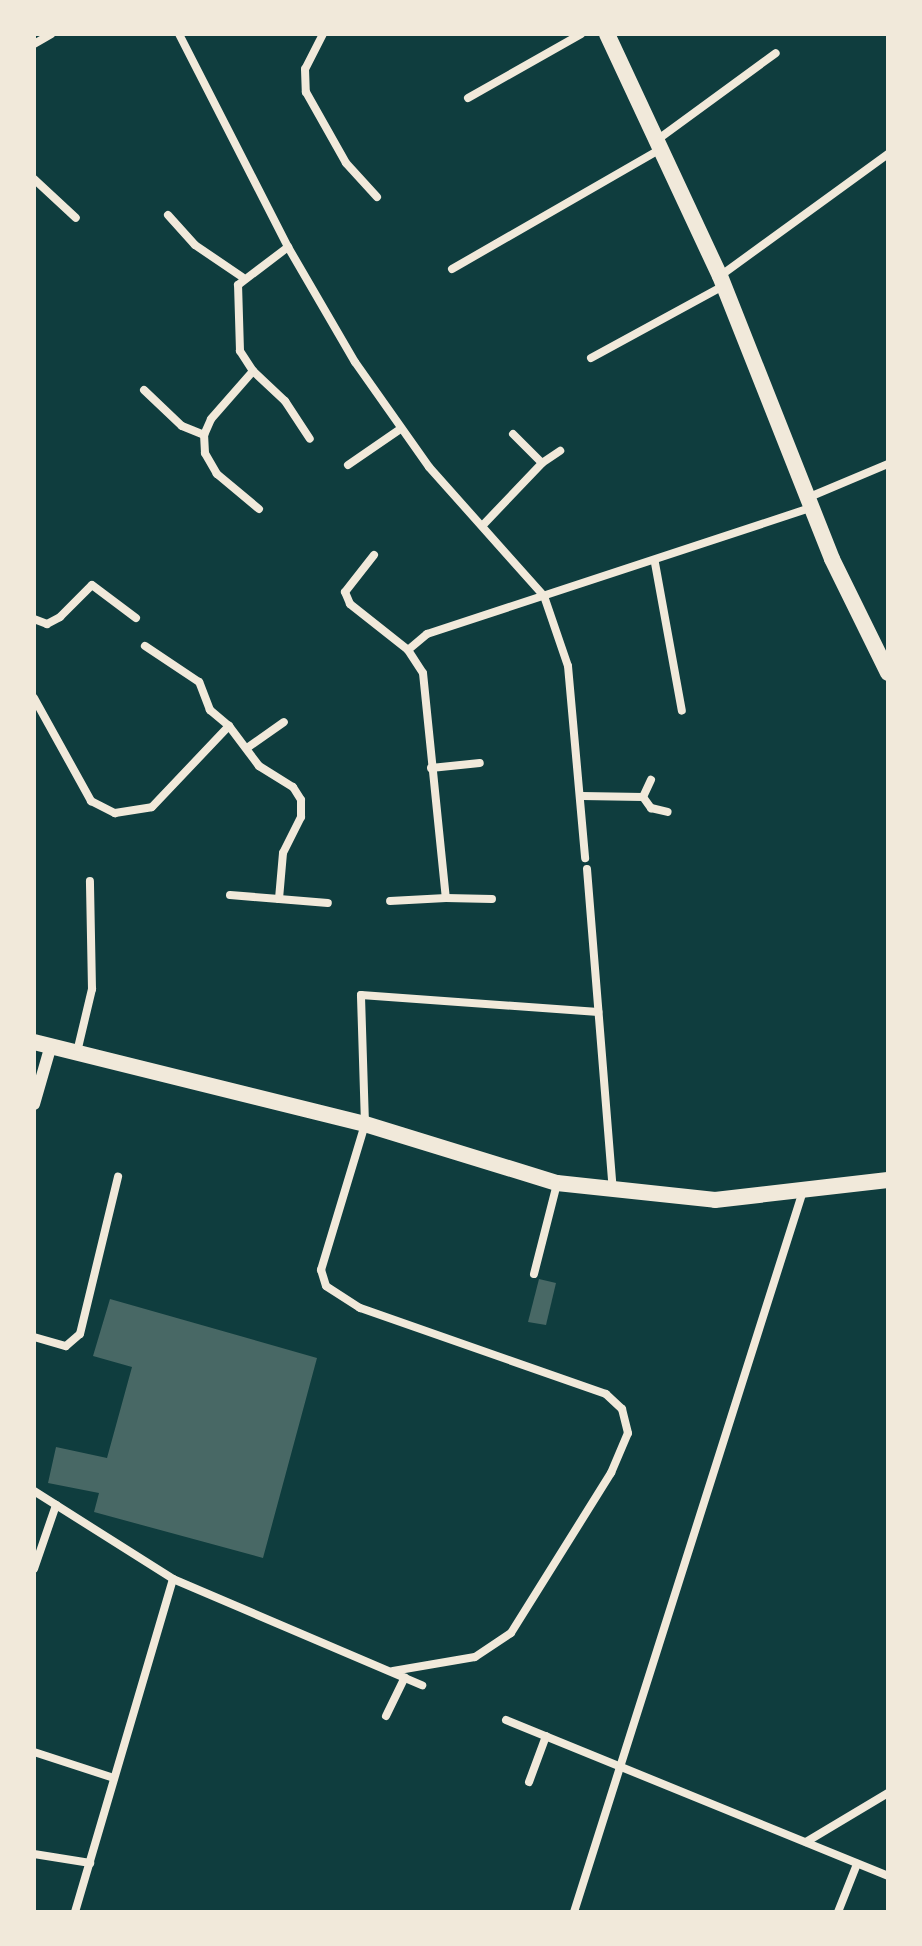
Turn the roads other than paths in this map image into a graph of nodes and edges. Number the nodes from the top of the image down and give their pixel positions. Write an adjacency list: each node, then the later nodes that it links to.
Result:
1 (51, 34): 6 (street)
2 (179, 34): 15 (street)
3 (323, 34): 12 (street)
4 (581, 34): 8 (street)
5 (607, 34): 9 (main road)
6 (34, 44)
7 (776, 53): 9 (street)
8 (468, 98)
9 (659, 144): 16 (street); 18 (main road)
10 (888, 154): 18 (street)
11 (34, 179): 14 (street)
12 (377, 197)
13 (168, 215): 17 (street)
14 (76, 218)
15 (288, 247): 17 (street); 22 (street)
16 (452, 269)
17 (242, 277): 20 (street)
18 (722, 281): 19 (street); 30 (main road)
19 (591, 358)
20 (253, 371): 24 (street); 25 (street)
21 (144, 390): 24 (street)
22 (399, 430): 29 (street); 32 (street)
23 (513, 434): 27 (street)
24 (204, 435): 31 (street)
25 (310, 439)
26 (560, 451): 27 (street)
27 (542, 463): 32 (street)
28 (888, 464): 30 (street)
29 (348, 465)
30 (809, 503): 34 (street); 40 (main road)
31 (259, 509)
32 (484, 524): 35 (street)
33 (374, 555): 39 (street)
34 (655, 563): 35 (street); 43 (street)
35 (544, 596): 39 (street); 50 (street)
36 (136, 618): 37 (street)
37 (34, 619)
38 (145, 646): 45 (street)
39 (408, 650): 48 (street)
40 (882, 650): 41 (main road)
41 (888, 673)
42 (34, 698): 45 (street)
43 (682, 711)
44 (284, 722): 46 (street)
45 (229, 726): 46 (street)
46 (247, 748): 58 (street)
47 (480, 763): 48 (street)
48 (431, 768): 57 (street)
49 (651, 780): 51 (street)
50 (582, 796): 51 (street); 53 (street)
51 (643, 797): 52 (street)
52 (668, 812)
53 (585, 858)
54 (587, 869): 62 (street)
55 (90, 881): 64 (street)
56 (230, 895): 58 (street)
57 (446, 898): 59 (street); 60 (street)
58 (279, 899): 61 (street)
59 (492, 899)
60 (390, 901)
61 (328, 903)
62 (598, 1012): 66 (street); 71 (street)
63 (42, 1044): 64 (main road); 65 (street)
64 (77, 1052): 66 (main road)
65 (34, 1104)
66 (365, 1124): 69 (main road); 78 (street)
67 (118, 1177): 73 (street)
68 (888, 1180): 70 (main road)
69 (557, 1183): 71 (main road); 72 (street)
70 (803, 1191): 71 (main road); 85 (street)
71 (613, 1192)
72 (534, 1274)
73 (34, 1337)
74 (34, 1491): 75 (street)
75 (56, 1505): 76 (street); 77 (street)
76 (34, 1569)
77 (173, 1579): 78 (street); 86 (street)
78 (393, 1671): 79 (street)
79 (405, 1677): 80 (street); 81 (street)
80 (422, 1685)
81 (386, 1716)
82 (506, 1720): 83 (street)
83 (546, 1736): 85 (street); 87 (street)
84 (34, 1752): 86 (street)
85 (620, 1766): 89 (street); 95 (street)
86 (114, 1778): 91 (street)
87 (529, 1782)
88 (888, 1793): 89 (street)
89 (806, 1842): 92 (street)
90 (34, 1854): 91 (street)
91 (90, 1863): 94 (street)
92 (857, 1864): 93 (street); 96 (street)
93 (888, 1876)
94 (75, 1912)
95 (574, 1912)
96 (838, 1912)

